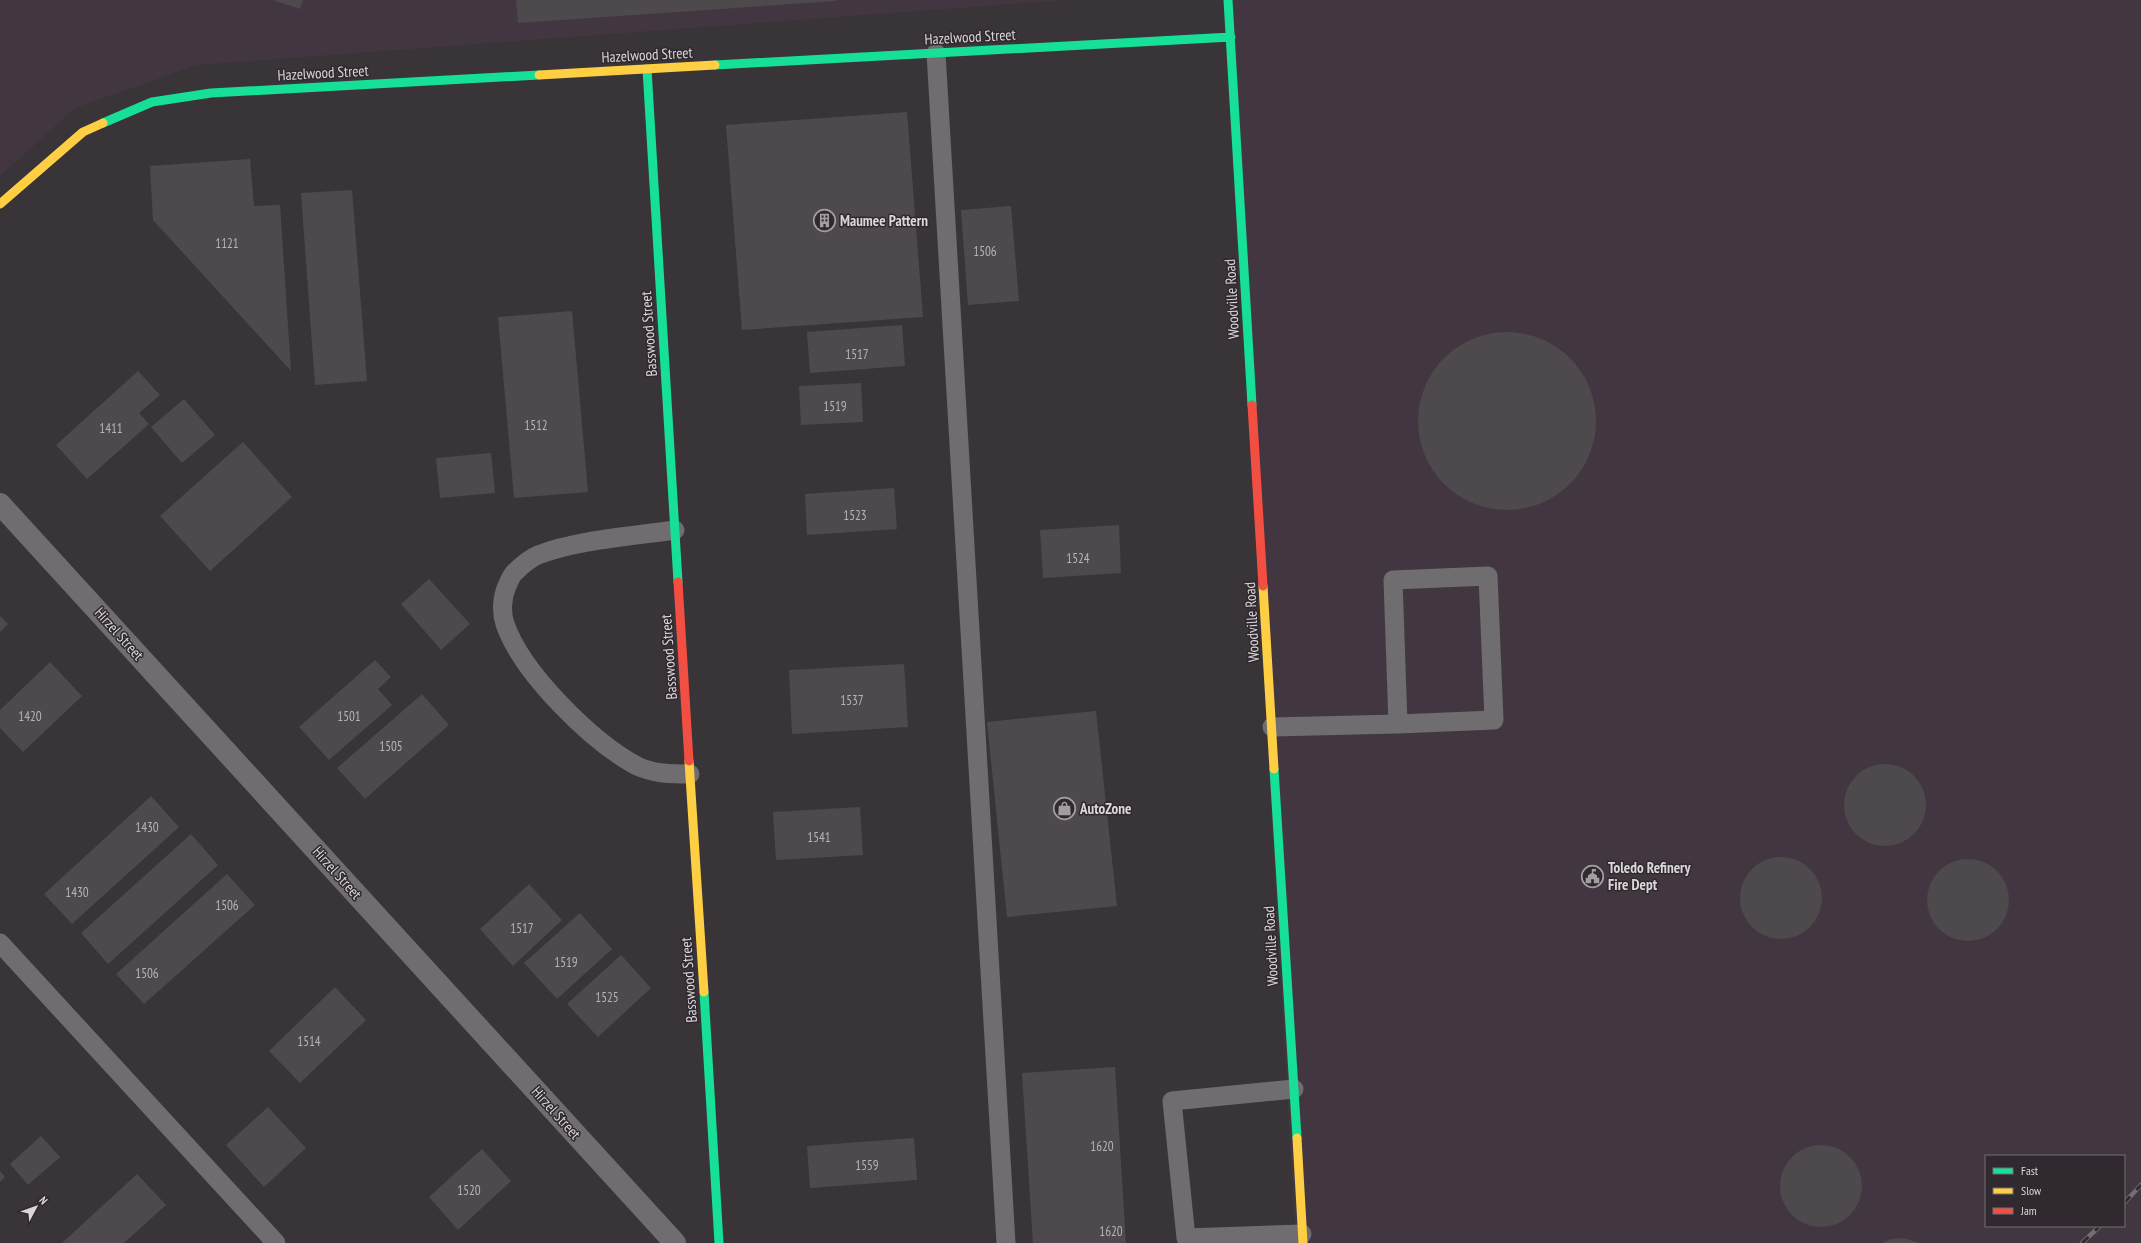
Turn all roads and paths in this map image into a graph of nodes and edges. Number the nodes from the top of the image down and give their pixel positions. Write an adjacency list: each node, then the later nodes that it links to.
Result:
1 (1228, 0): 2 (street, Woodville Road)
2 (1231, 37): 3 (street, Hazelwood Street); 9 (street, Woodville Road)
3 (936, 53): 4 (street, Hazelwood Street); 17 (lane)
4 (646, 69): 5 (street, Hazelwood Street); 7 (street, Basswood Street)
5 (0, 204)
6 (0, 504): 15 (street, Hirzel Street)
7 (675, 530): 10 (street, Basswood Street); 10 (lane)
8 (1398, 724): 8 (lane); 9 (lane)
9 (1272, 727): 12 (street, Woodville Road)
10 (690, 774): 16 (street, Basswood Street)
11 (0, 943): 14 (lane)
12 (1294, 1089): 13 (street, Woodville Road); 13 (lane)
13 (1302, 1238)
14 (276, 1243)
15 (675, 1243)
16 (719, 1243)
17 (1006, 1243)

